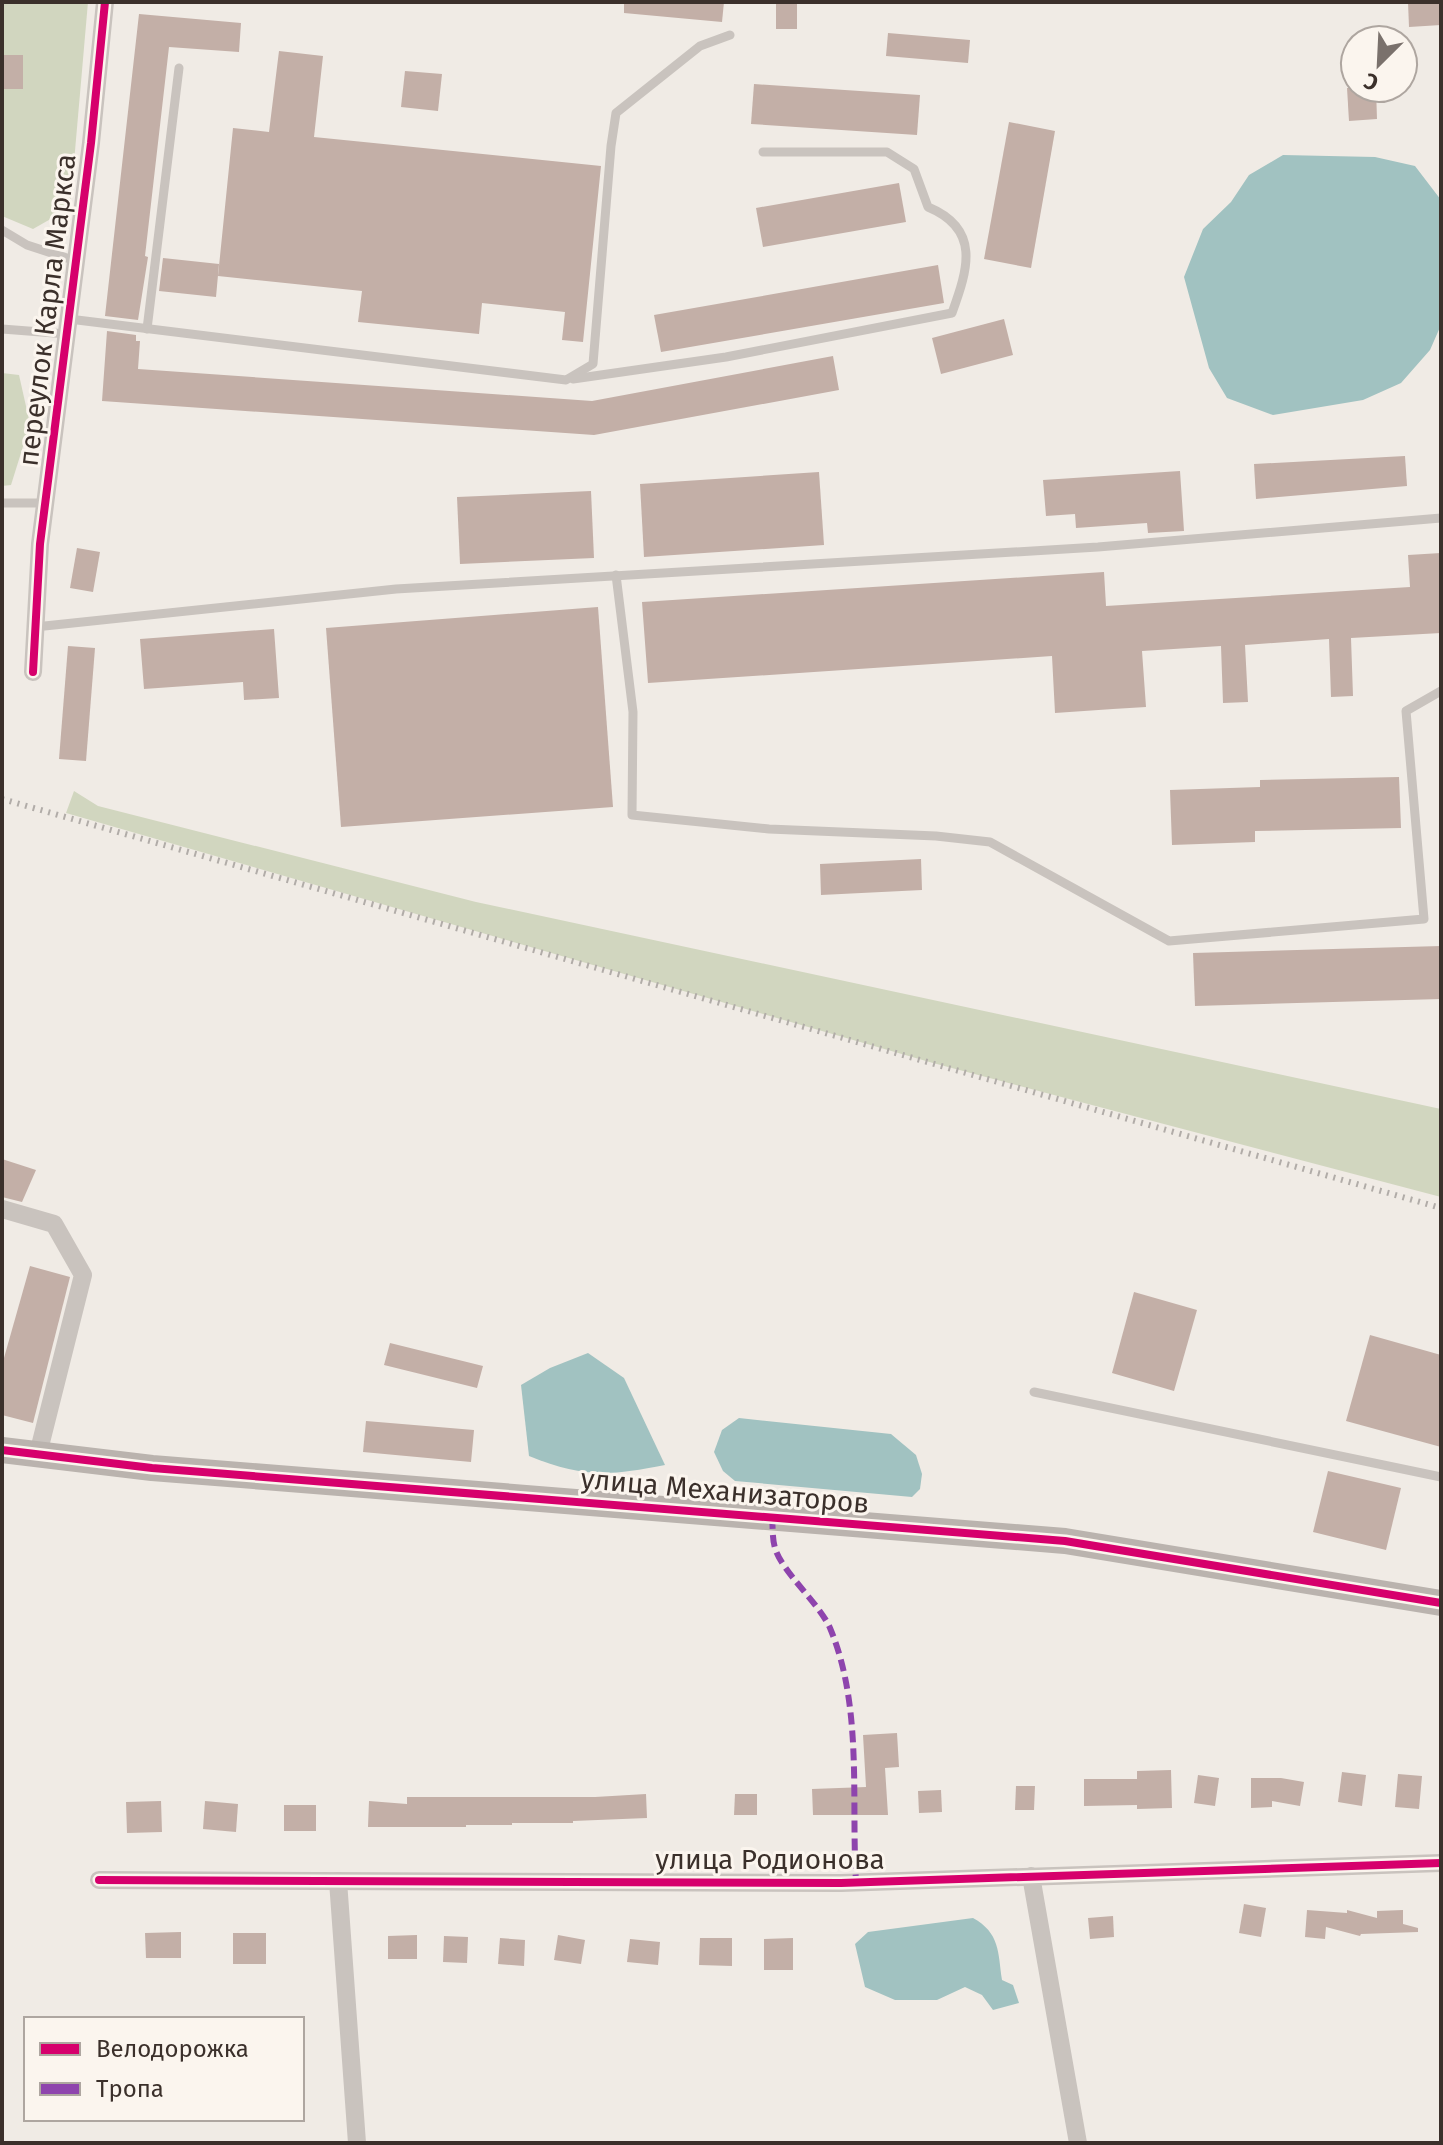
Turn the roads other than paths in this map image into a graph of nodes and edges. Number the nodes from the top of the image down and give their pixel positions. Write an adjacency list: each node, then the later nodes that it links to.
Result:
1 (105, 2): 6 (street, переулок Карла Маркса)
2 (730, 35): 10 (lane)
3 (179, 68): 9 (lane)
4 (763, 152): 10 (lane)
5 (2, 230): 6 (lane)
6 (76, 261): 7 (street, переулок Карла Маркса)
7 (68, 327): 8 (lane); 9 (lane); 12 (street, переулок Карла Маркса)
8 (2, 329)
9 (147, 329): 10 (lane)
10 (566, 380)
11 (2, 503): 12 (lane)
12 (45, 503): 15 (street, переулок Карла Маркса)
13 (1441, 518): 14 (lane)
14 (616, 575): 15 (lane); 17 (lane)
15 (35, 627): 16 (street, переулок Карла Маркса)
16 (33, 672)
17 (1441, 691)
18 (2, 1209): 21 (street)
19 (1034, 1392): 22 (lane)
20 (2, 1450): 21 (street, улица Механизаторов)
21 (38, 1454): 23 (street, улица Механизаторов)
22 (1441, 1477)
23 (1441, 1603)
24 (1441, 1863): 25 (street, улица Родионова)
25 (1031, 1876): 27 (street, улица Родионова); 29 (street)
26 (99, 1880): 27 (street, улица Родионова)
27 (338, 1881): 28 (street)
28 (357, 2143)
29 (1078, 2143)

